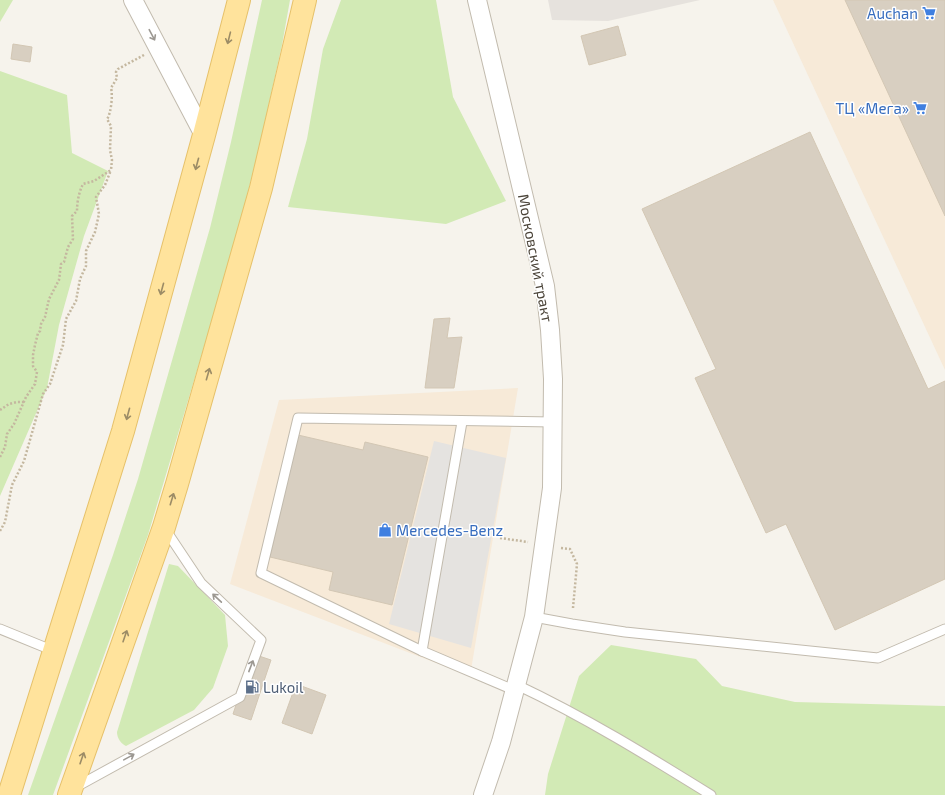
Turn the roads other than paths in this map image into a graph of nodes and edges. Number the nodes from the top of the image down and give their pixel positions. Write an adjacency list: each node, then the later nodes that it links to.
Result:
1 (133, 0): 5 (street, one-way to 5)
2 (239, 0): 5 (main road, one-way to 5)
3 (304, 0): 8 (main road, one-way to 3)
4 (477, 0): 7 (street, Московский тракт)
5 (204, 135): 12 (main road, one-way to 12)
6 (462, 422): 7 (lane); 13 (lane); 13 (lane)
7 (553, 422): 9 (street, Московский тракт)
8 (164, 527): 15 (main road, one-way to 8); 15 (lane, one-way to 8)
9 (534, 617): 11 (lane); 14 (street, Московский тракт)
10 (0, 629): 12 (lane)
11 (945, 629)
12 (54, 651): 16 (main road)
13 (422, 651): 14 (lane)
14 (516, 688): 17 (street, Московский тракт); 18 (lane)
15 (70, 793)
16 (9, 795)
17 (483, 795)
18 (711, 795)

